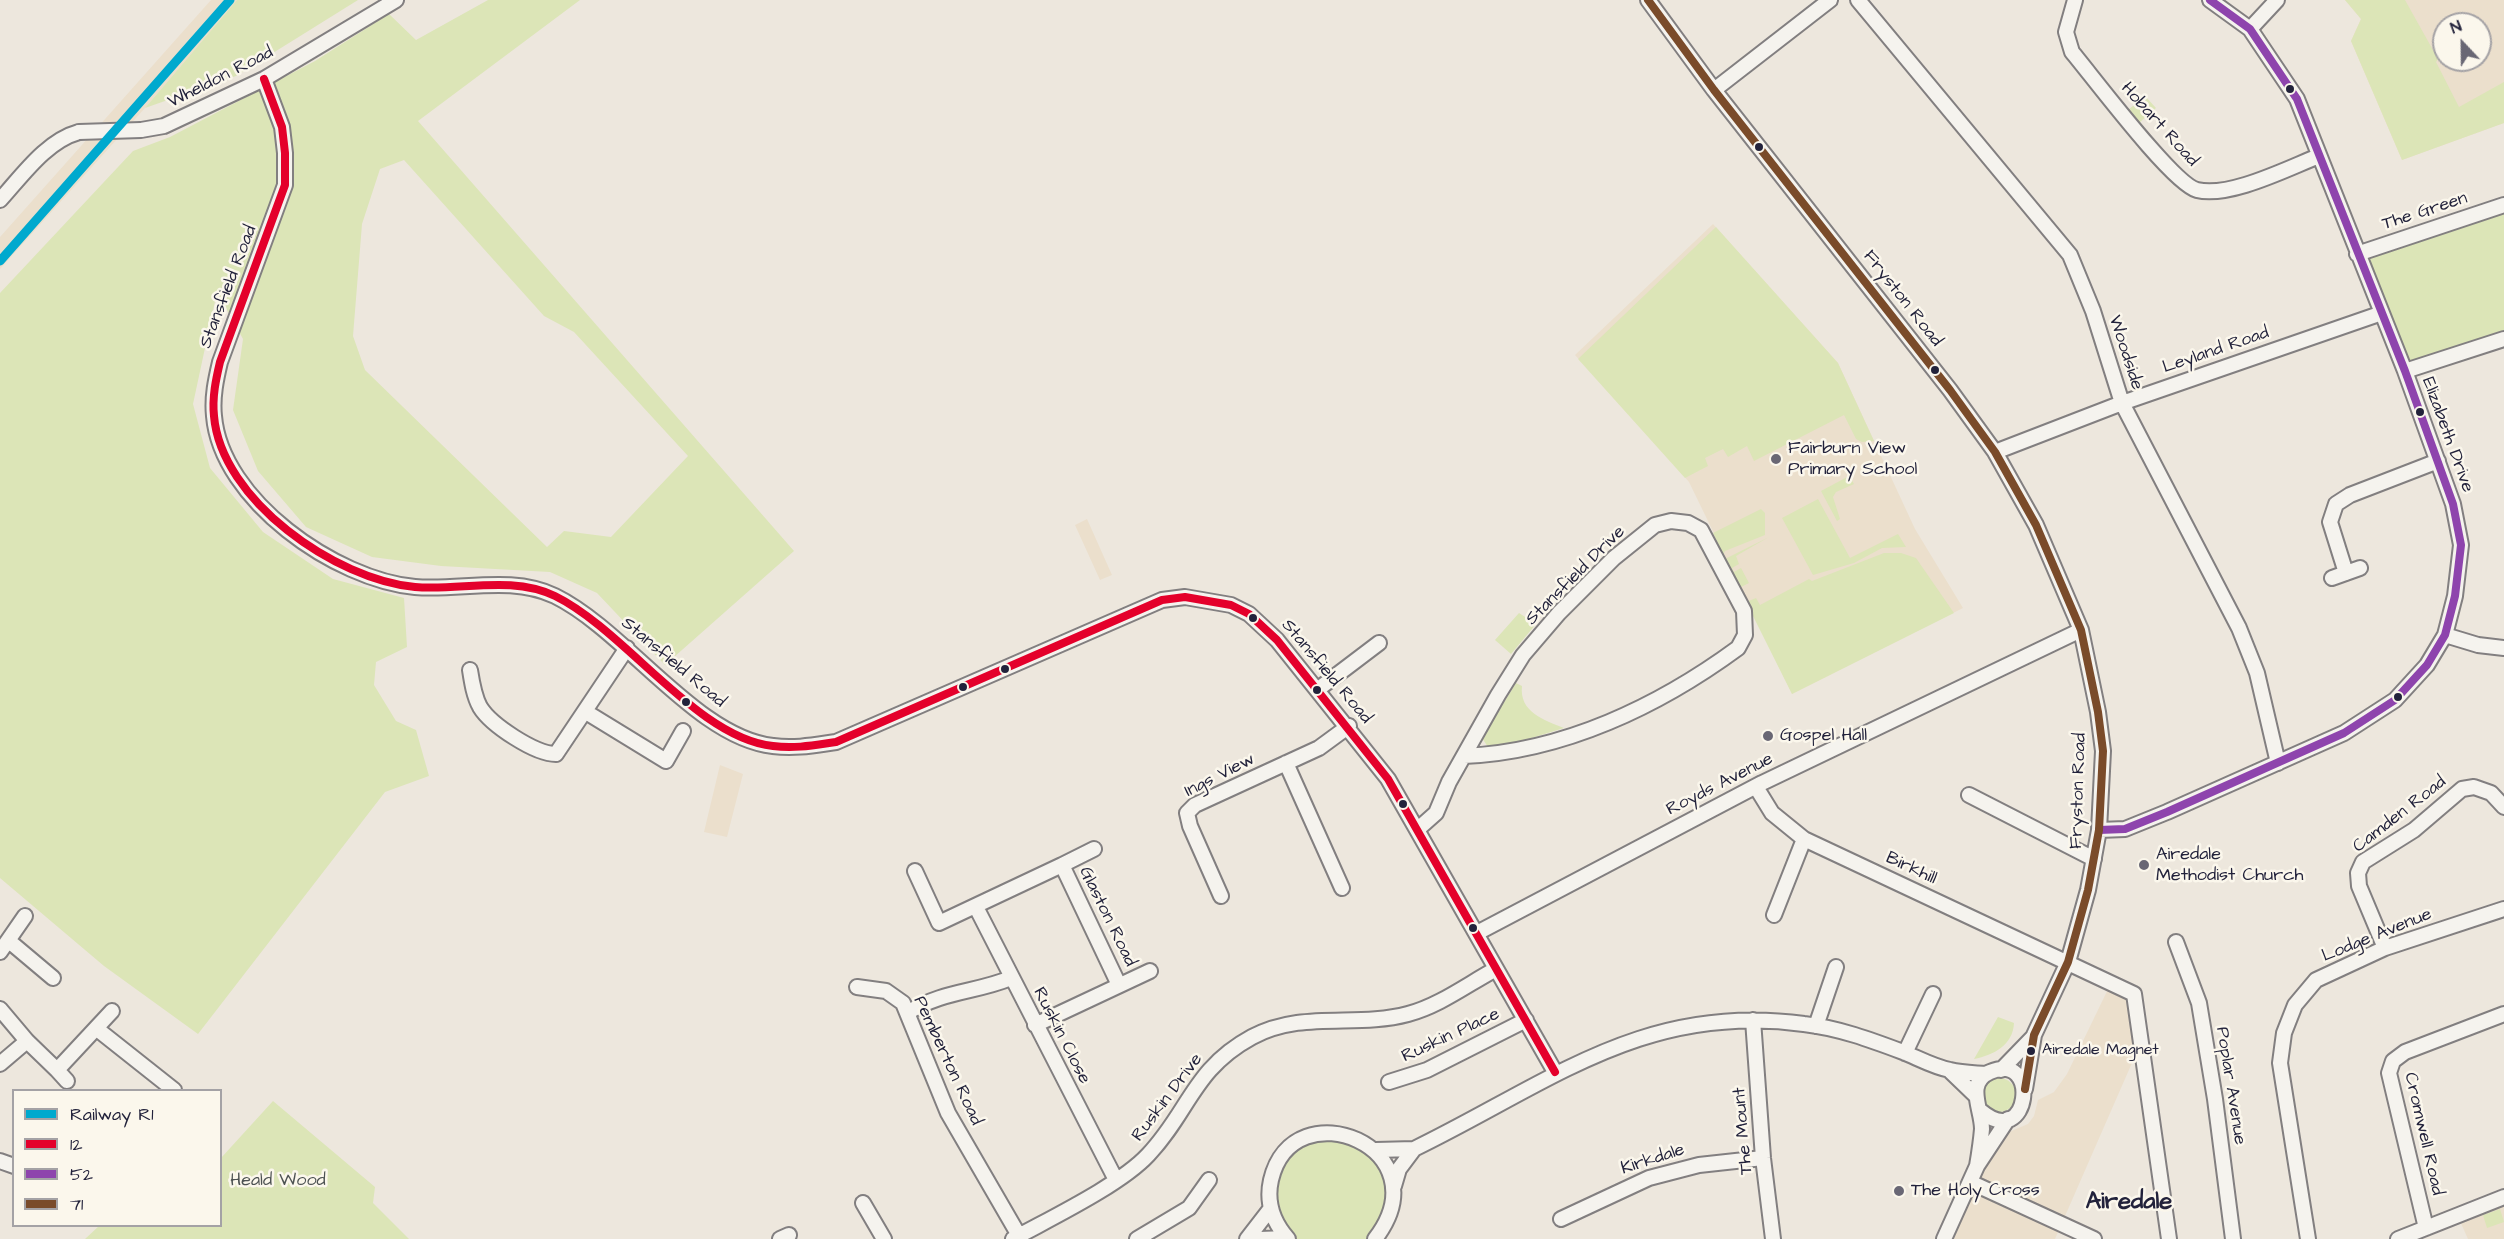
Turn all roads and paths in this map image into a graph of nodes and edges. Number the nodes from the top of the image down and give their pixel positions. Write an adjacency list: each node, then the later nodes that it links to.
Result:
1 (396, 0): 9 (street, Wheldon Road)
2 (1648, 0): 10 (street, Fryston Road)
3 (1830, 0): 10 (street)
4 (1858, 0): 18 (street, Woodside)
5 (2075, 0): 11 (street, Hobart Road)
6 (2210, 0): 8 (street, Elizabeth Drive)
7 (2277, 0): 8 (street)
8 (2250, 29): 11 (street, Elizabeth Drive)
9 (264, 79): 12 (street, Wheldon Road, bridge); 27 (street, Stansfield Road)
10 (1714, 90): 19 (street, Fryston Road)
11 (2319, 156): 14 (street, Elizabeth Drive)
12 (0, 200)
13 (2504, 205): 14 (street, The Green)
14 (2357, 254): 15 (street, Elizabeth Drive)
15 (2382, 313): 17 (street, Elizabeth Drive); 18 (street, Leyland Road)
16 (2504, 339): 17 (street)
17 (2405, 371): 20 (street, Elizabeth Drive)
18 (2122, 403): 19 (street, Leyland Road); 36 (street, Woodside)
19 (1995, 452): 24 (street, Fryston Road)
20 (2438, 461): 22 (street); 25 (street, Elizabeth Drive)
21 (2360, 568): 22 (street)
22 (2346, 573): 23 (street)
23 (2332, 578)
24 (2081, 630): 37 (street, Royds Avenue); 41 (street, Fryston Road)
25 (2445, 634): 28 (street); 36 (street, Elizabeth Drive)
26 (1379, 643): 30 (street)
27 (627, 648): 30 (street, Stansfield Road); 31 (street)
28 (2504, 648)
29 (470, 670): 31 (street)
30 (1317, 690): 32 (street, Stansfield Road)
31 (586, 712): 33 (street)
32 (1348, 726): 35 (street, Ings View); 40 (street, Stansfield Road)
33 (683, 731)
34 (1464, 756): 34 (street, Stansfield Drive); 40 (street, Stansfield Drive)
35 (1286, 763): 47 (street); 48 (street, Ings View)
36 (2278, 763): 41 (street, Elizabeth Drive)
37 (1756, 787): 42 (street, Birkhill); 53 (street, Royds Avenue)
38 (1970, 795): 44 (street, Fryston Road)
39 (2504, 807): 56 (street, Camden Road)
40 (1418, 829): 53 (street, Stansfield Road)
41 (2099, 830): 44 (street, Fryston Road)
42 (1804, 839): 51 (street); 57 (street, Birkhill)
43 (1094, 849): 45 (street, Glaston Road)
44 (2094, 859): 57 (street, Fryston Road)
45 (1062, 865): 49 (street, Glaston Road); 63 (street, Glaston Road)
46 (915, 871): 49 (street, Glaston Road)
47 (1342, 888)
48 (1221, 896)
49 (976, 907): 62 (street, Ruskin Close)
50 (2504, 909): 56 (street, Lodge Avenue)
51 (1773, 915)
52 (25, 916): 55 (street)
53 (1477, 933): 59 (street, Stansfield Road)
54 (2176, 942): 115 (street, Poplar Avenue)
55 (4, 946): 61 (street)
56 (2385, 948): 116 (street, Lodge Avenue)
57 (2068, 962): 75 (street, Fryston Road); 114 (street, Birkhill)
58 (1836, 967): 73 (street)
59 (1496, 969): 70 (street, Stansfield Road); 95 (street, Ruskin Drive)
60 (1150, 971): 63 (street, Glaston Road)
61 (53, 978)
62 (1011, 978): 68 (street); 72 (street, Ruskin Close)
63 (1119, 985): 72 (street, Glaston Road)
64 (857, 987): 68 (street, Pemberton Road)
65 (1933, 994): 77 (street)
66 (0, 1009): 76 (street)
67 (112, 1011): 74 (street)
68 (907, 1013): 104 (street, Pemberton Road)
69 (2504, 1014): 103 (street, Cromwell Road)
70 (1526, 1020): 82 (street, Stansfield Road); 85 (street, Ruskin Place)
71 (1753, 1020): 73 (street); 82 (street); 93 (street, The Mount)
72 (1035, 1025): 95 (street, Ruskin Close)
73 (1816, 1026): 77 (street)
74 (97, 1029): 79 (street); 86 (street)
75 (2034, 1035): 81 (street, Fryston Road); 87 (street, Fryston Road)
76 (27, 1041): 78 (street); 79 (street)
77 (1905, 1053): 80 (street)
78 (0, 1064)
79 (57, 1070): 84 (street)
80 (1950, 1070): 83 (street); 88 (street)
81 (2001, 1070): 83 (street); 87 (street)
82 (1555, 1072): 91 (street)
83 (1986, 1074): 88 (street)
84 (67, 1082)
85 (1389, 1082)
86 (173, 1089)
87 (2025, 1089): 90 (street, Fryston Road)
88 (1975, 1095): 89 (street, Fryston Road)
89 (1981, 1111): 90 (street); 94 (street, Fryston Road)
90 (2008, 1119): 94 (street, Fryston Road)
91 (1414, 1149): 92 (street); 98 (street)
92 (1376, 1150): 98 (street); 101 (street)
93 (1763, 1158): 102 (street, Kirkdale); 111 (street, The Mount)
94 (1977, 1166): 97 (street, Fryston Road)
95 (1116, 1180): 104 (street, Ruskin Drive)
96 (1209, 1180): 107 (street)
97 (1970, 1182): 112 (street, Fryston Road); 113 (street)
98 (1394, 1186): 110 (street)
99 (2504, 1197): 103 (street)
100 (863, 1203): 106 (street)
101 (1271, 1208): 105 (street); 108 (street)
102 (1561, 1219)
103 (2426, 1228): 117 (street)
104 (1018, 1238)
105 (1287, 1238): 109 (street)
106 (884, 1239)
107 (1137, 1239)
108 (1247, 1239)
109 (1260, 1239)
110 (1375, 1239)
111 (1773, 1239)
112 (1944, 1239)
113 (2094, 1239)
114 (2169, 1239)
115 (2234, 1239)
116 (2308, 1239)
117 (2398, 1239)

